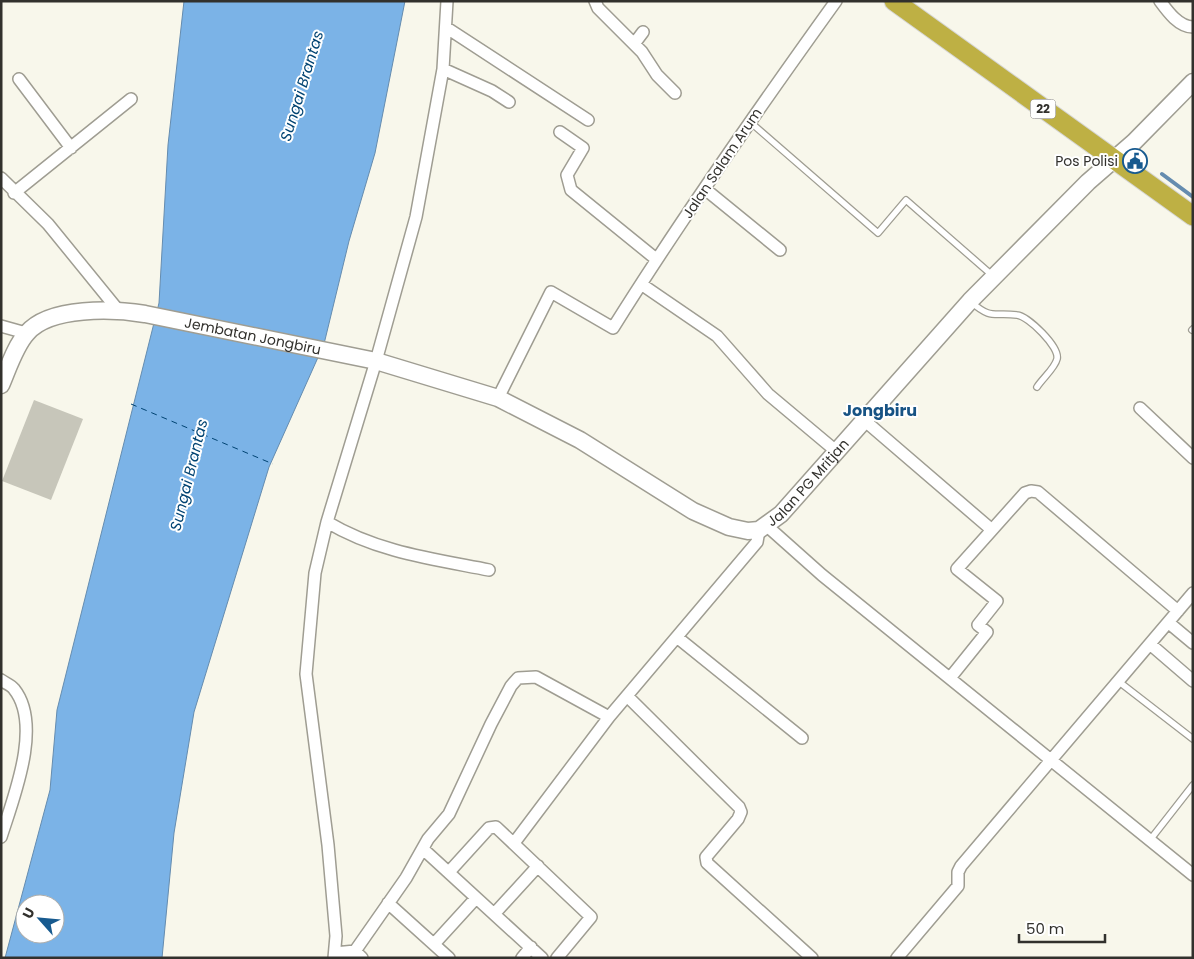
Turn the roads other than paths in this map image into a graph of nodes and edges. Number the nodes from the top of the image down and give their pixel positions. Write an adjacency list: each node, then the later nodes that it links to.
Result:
1 (447, 1): 6 (street)
2 (594, 1): 9 (street)
3 (836, 1): 17 (street, Jalan Salam Arum)
4 (894, 1): 20 (highway, 22)
5 (1160, 1): 7 (street)
6 (447, 28): 10 (street); 16 (street)
7 (1193, 28)
8 (644, 32): 9 (street)
9 (634, 44): 13 (street)
10 (443, 69): 15 (street); 33 (street)
11 (19, 79): 19 (street)
12 (1193, 82): 20 (main road, Jalan PG Mritjan)
13 (675, 93)
14 (131, 99): 19 (street)
15 (509, 102)
16 (588, 120)
17 (749, 121): 22 (street, Jalan Salam Arum); 27 (lane)
18 (560, 132): 26 (street)
19 (71, 148): 23 (street)
20 (1115, 159): 24 (highway, 22); 27 (main road, Jalan PG Mritjan)
21 (1, 178): 23 (street)
22 (705, 189): 25 (street); 26 (street, Jalan Salam Arum)
23 (14, 193): 30 (street)
24 (1193, 216)
25 (780, 250)
26 (656, 260): 28 (street, Jalan Salam Arum)
27 (994, 277): 29 (main road, Jalan PG Mritjan)
28 (641, 284): 36 (street, Jalan Salam Arum); 39 (street)
29 (970, 301): 35 (lane); 38 (main road, Jalan PG Mritjan)
30 (118, 310): 32 (main road, Jembatan Jongbiru); 33 (main road, Jembatan Jongbiru)
31 (1, 326): 32 (street)
32 (26, 333): 34 (main road)
33 (372, 360): 36 (main road, Jalan PG Mritjan); 41 (street)
34 (1, 385)
35 (1037, 387)
36 (498, 398): 42 (main road, Jalan PG Mritjan)
37 (1140, 408): 40 (street)
38 (864, 420): 39 (main road, Jalan PG Mritjan); 43 (street)
39 (836, 451): 42 (main road, Jalan PG Mritjan)
40 (1193, 458)
41 (326, 522): 44 (street); 74 (street)
42 (763, 528): 48 (street); 51 (street)
43 (992, 530): 46 (street); 51 (street)
44 (489, 570)
45 (1193, 593): 46 (street)
46 (1178, 611): 47 (street)
47 (1168, 623): 49 (street); 50 (street)
48 (678, 638): 55 (street); 57 (street)
49 (1193, 643)
50 (1150, 644): 53 (street); 54 (street)
51 (950, 678): 59 (street)
52 (1, 680): 61 (street)
53 (1118, 681): 58 (lane); 59 (street)
54 (1193, 681)
55 (627, 696): 56 (street); 79 (street)
56 (609, 717): 63 (street); 64 (street)
57 (802, 738)
58 (1193, 739)
59 (1051, 760): 62 (street); 80 (street)
60 (1193, 785): 62 (lane)
61 (1, 838)
62 (1150, 840): 67 (street)
63 (514, 843): 65 (street); 66 (street)
64 (423, 849): 66 (street); 69 (street)
65 (538, 866): 70 (street); 78 (street)
66 (450, 872): 68 (street)
67 (1193, 875)
68 (476, 898): 70 (street); 71 (street)
69 (388, 903): 71 (street); 73 (street)
70 (495, 913): 72 (street)
71 (434, 944): 75 (street)
72 (531, 947): 76 (street); 77 (street)
73 (358, 954): 74 (street)
74 (334, 955)
75 (447, 957)
76 (522, 958)
77 (542, 958)
78 (557, 958)
79 (812, 958)
80 (897, 958)

